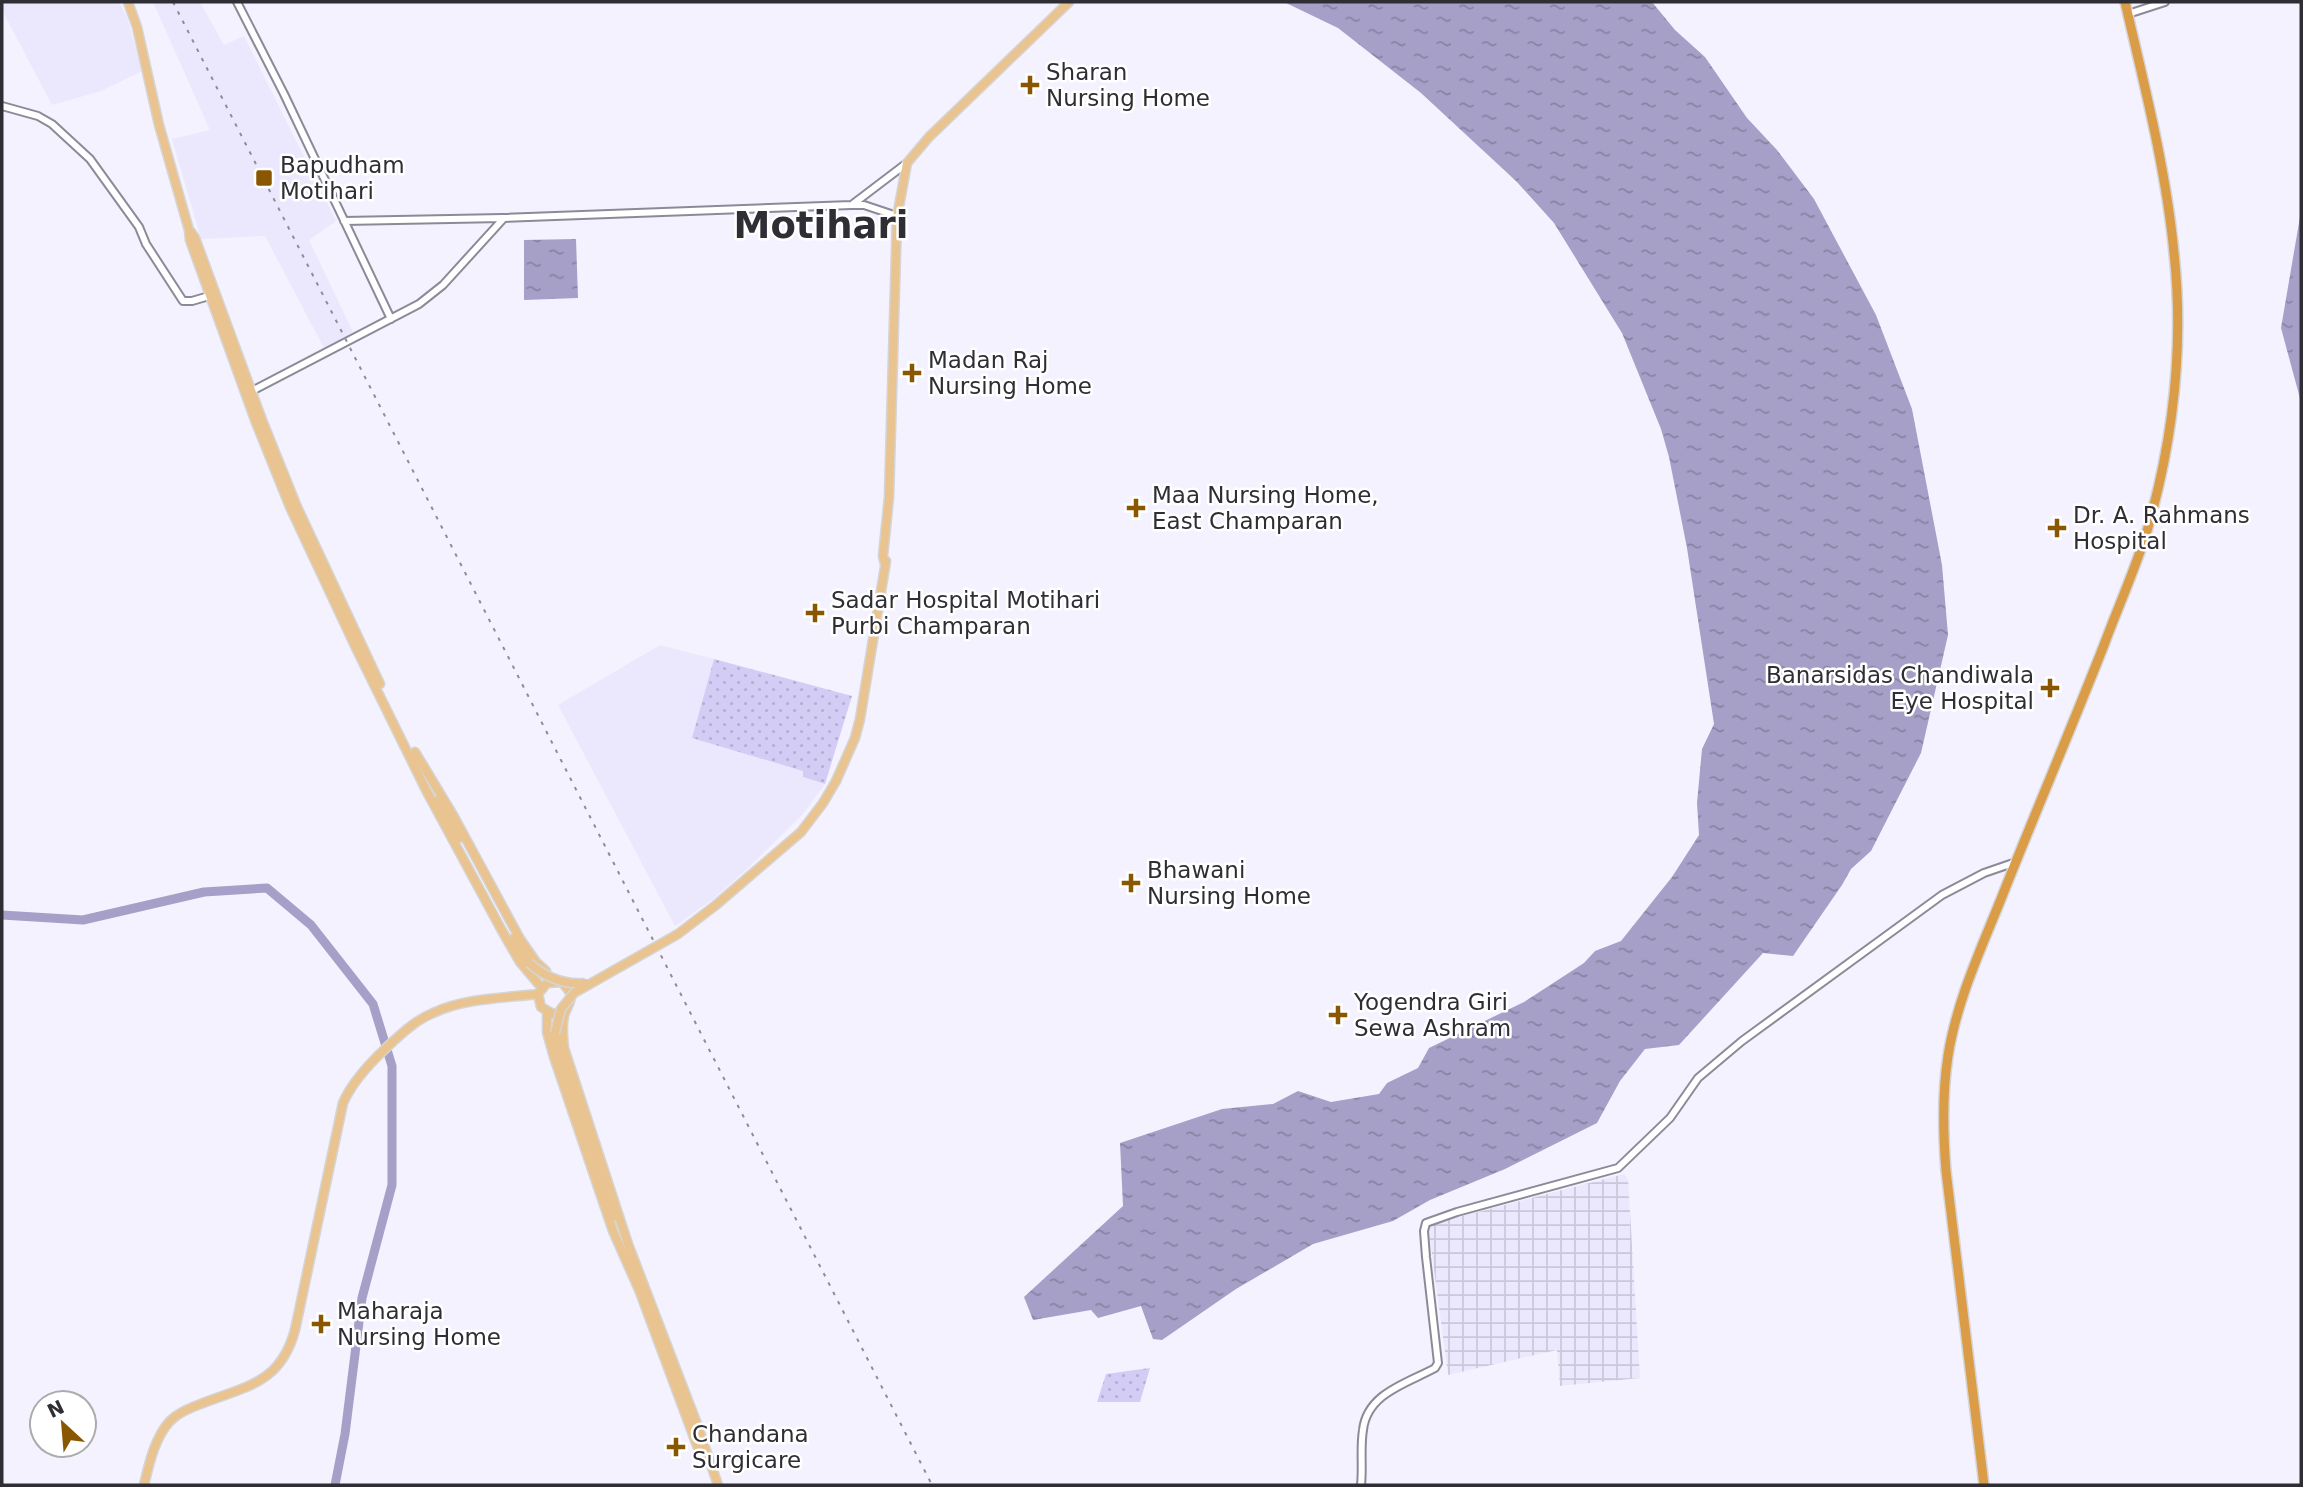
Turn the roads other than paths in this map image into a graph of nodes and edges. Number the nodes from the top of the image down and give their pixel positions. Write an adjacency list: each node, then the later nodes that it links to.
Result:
1 (128, 2): 13 (main road)
2 (237, 2): 12 (street)
3 (1069, 2): 8 (main road)
4 (2125, 2): 6 (highway)
5 (2165, 2): 6 (street)
6 (2127, 14): 18 (highway)
7 (2, 106): 14 (street)
8 (907, 163): 9 (street); 10 (main road)
9 (851, 205): 10 (street); 11 (street)
10 (900, 215): 20 (main road, bridge)
11 (504, 218): 12 (street); 15 (street)
12 (344, 220): 15 (street)
13 (189, 230): 14 (main road); 16 (main road)
14 (209, 296): 16 (main road)
15 (391, 319): 16 (street)
16 (249, 393): 17 (main road)
17 (425, 776): 19 (main road); 20 (main road, bridge); 21 (main road)
18 (2016, 862): 28 (street); 29 (highway)
19 (558, 982): 21 (main road); 22 (main road)
20 (588, 983): 24 (main road, bridge)
21 (540, 990): 23 (main road); 25 (main road)
22 (565, 1011): 23 (main road); 24 (main road)
23 (547, 1013): 24 (main road)
24 (624, 1245): 26 (main road); 27 (main road)
25 (144, 1485)
26 (712, 1485)
27 (718, 1485)
28 (1361, 1485)
29 (1984, 1485)

